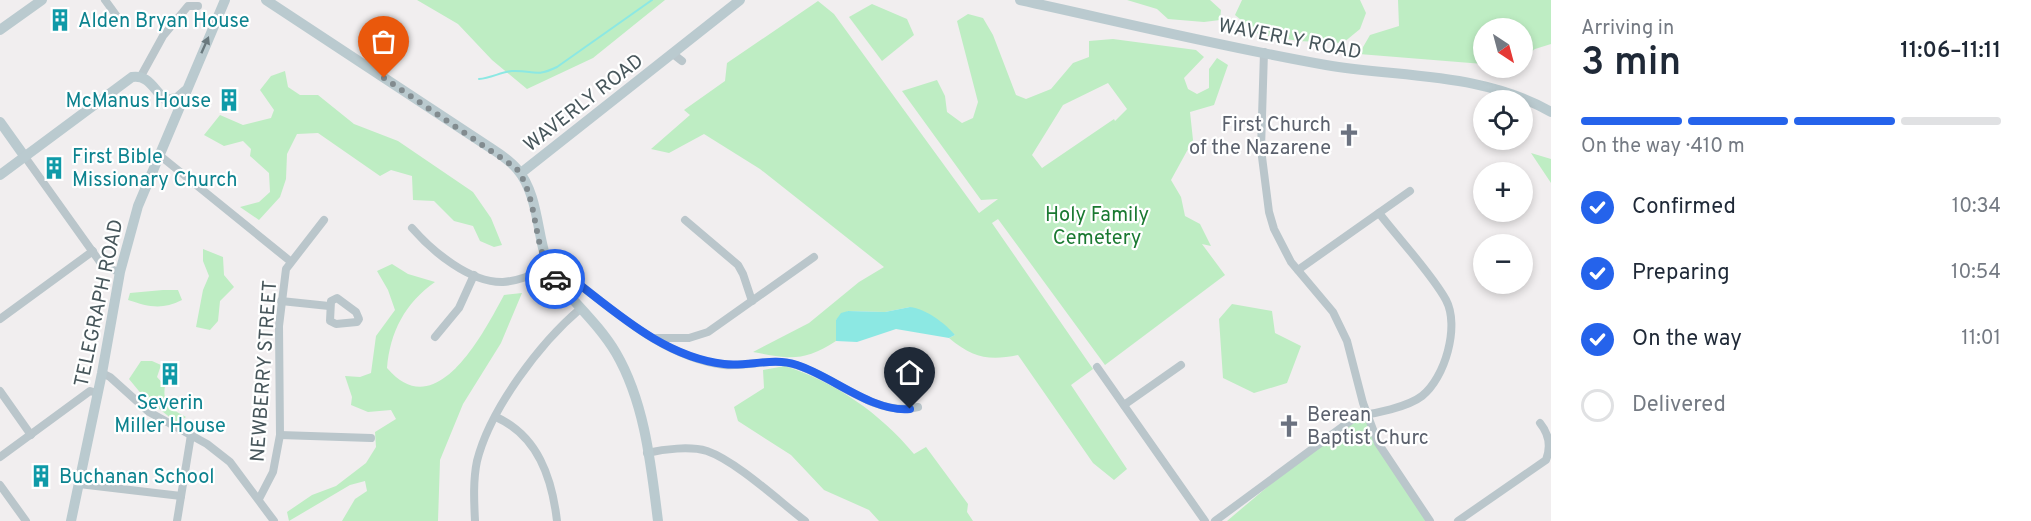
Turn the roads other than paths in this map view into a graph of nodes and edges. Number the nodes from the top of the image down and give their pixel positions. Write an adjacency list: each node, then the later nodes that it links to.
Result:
1 (42, 0): 9 (street)
2 (105, 0): 8 (street)
3 (225, 0): 12 (street, TELEGRAPH ROAD, one-way to 3)
4 (266, 0): 19 (street, WAVERLY ROAD)
5 (740, 0): 19 (street, WAVERLY ROAD)
6 (1020, 0): 10 (street, WAVERLY ROAD)
7 (198, 6): 11 (street)
8 (116, 15)
9 (0, 30)
10 (1264, 52): 14 (street, WAVERLY ROAD); 30 (street)
11 (141, 76): 13 (street); 18 (street)
12 (185, 91): 13 (street); 15 (street, TELEGRAPH ROAD)
13 (166, 100): 15 (street)
14 (1551, 112)
15 (174, 118): 17 (street, TELEGRAPH ROAD)
16 (0, 122): 18 (street)
17 (158, 154): 28 (street); 31 (street, TELEGRAPH ROAD)
18 (26, 157): 20 (street); 26 (street)
19 (521, 173): 29 (street)
20 (0, 175)
21 (1410, 191): 22 (street)
22 (1379, 213): 30 (street); 48 (street)
23 (324, 219): 28 (street, NEWBERRY STREET)
24 (685, 220): 35 (street)
25 (412, 228): 32 (street)
26 (93, 251): 31 (street); 38 (street)
27 (814, 257): 35 (street)
28 (290, 261): 34 (street, NEWBERRY STREET)
29 (548, 268): 32 (street); 33 (street)
30 (1299, 270): 48 (street)
31 (120, 272): 43 (street, TELEGRAPH ROAD)
32 (474, 275): 39 (street)
33 (555, 279): 37 (street); 40 (street)
34 (281, 301): 36 (street); 53 (street, NEWBERRY STREET)
35 (752, 302): 40 (street)
36 (329, 306)
37 (580, 309): 49 (street); 55 (street)
38 (0, 319)
39 (435, 338)
40 (653, 338): 47 (street)
41 (1181, 364): 46 (street)
42 (1097, 367): 46 (street)
43 (102, 374): 45 (street, TELEGRAPH ROAD); 52 (street)
44 (0, 391): 51 (street)
45 (97, 393): 51 (street); 57 (street, TELEGRAPH ROAD)
46 (1124, 405): 69 (street)
47 (918, 407)
48 (1366, 414): 70 (street); 71 (street)
49 (496, 417): 65 (street); 66 (street)
50 (1540, 423): 72 (street)
51 (31, 435): 56 (street)
52 (190, 435): 59 (street); 60 (street)
53 (280, 435): 54 (street); 60 (street, NEWBERRY STREET)
54 (371, 438)
55 (647, 453): 67 (street); 68 (street)
56 (0, 457)
57 (79, 484): 59 (street); 62 (street, TELEGRAPH ROAD)
58 (0, 485): 61 (street)
59 (181, 496): 63 (street)
60 (259, 499): 64 (street)
61 (26, 521)
62 (71, 521)
63 (177, 521)
64 (274, 521)
65 (475, 521)
66 (557, 521)
67 (658, 521)
68 (805, 521)
69 (1205, 521)
70 (1215, 521)
71 (1430, 521)
72 (1458, 521)

